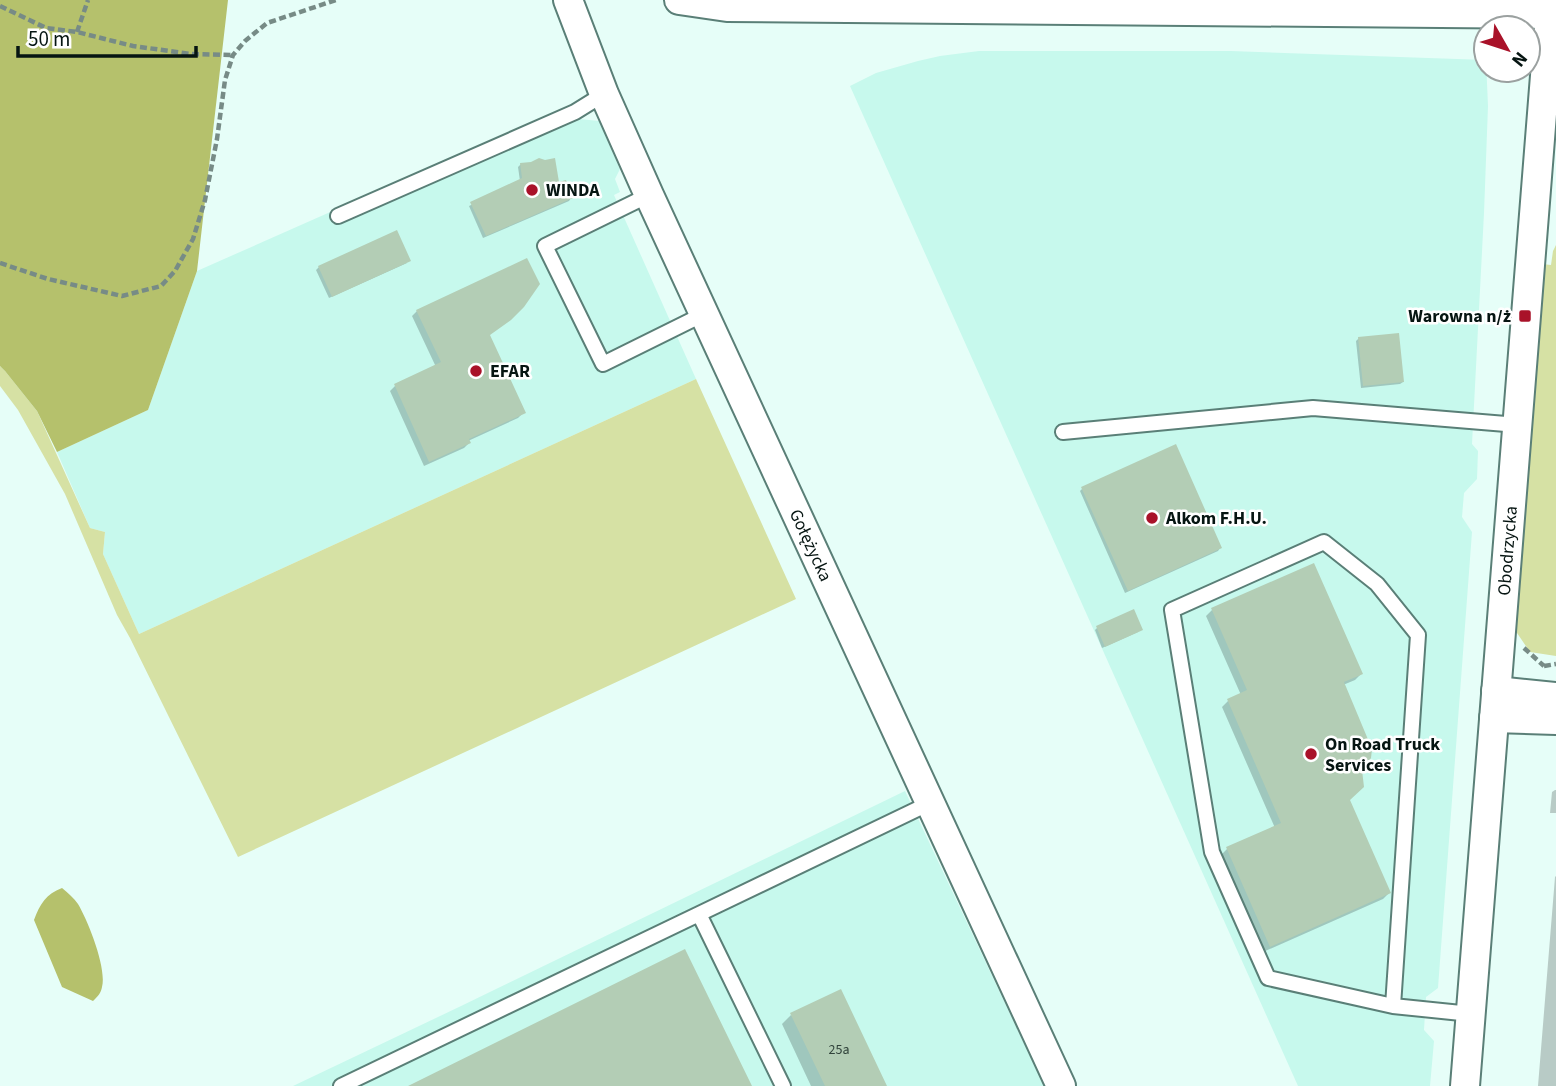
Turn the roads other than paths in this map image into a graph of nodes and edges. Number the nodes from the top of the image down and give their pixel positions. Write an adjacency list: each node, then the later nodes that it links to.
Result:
1 (568, 0): 5 (street, Gołężycka)
2 (679, 0): 3 (street)
3 (1182, 5): 4 (street)
4 (1550, 7): 8 (street, Obodrzycka)
5 (604, 94): 6 (street, Gołężycka); 7 (lane)
6 (649, 195): 9 (street, Gołężycka); 9 (lane)
7 (338, 216)
8 (1545, 218): 10 (street, Obodrzycka)
9 (704, 314): 15 (street, Gołężycka)
10 (1518, 425): 11 (lane); 13 (street, Obodrzycka)
11 (1063, 432)
12 (1556, 697): 13 (street)
13 (1495, 704): 14 (street); 18 (street, Obodrzycka)
14 (1556, 720)
15 (930, 803): 16 (lane); 21 (street, Gołężycka)
16 (699, 914): 19 (lane); 20 (lane)
17 (1393, 1006): 17 (lane); 18 (lane)
18 (1471, 1014): 22 (street, Obodrzycka)
19 (341, 1086)
20 (783, 1086)
21 (1061, 1086)
22 (1465, 1086)

